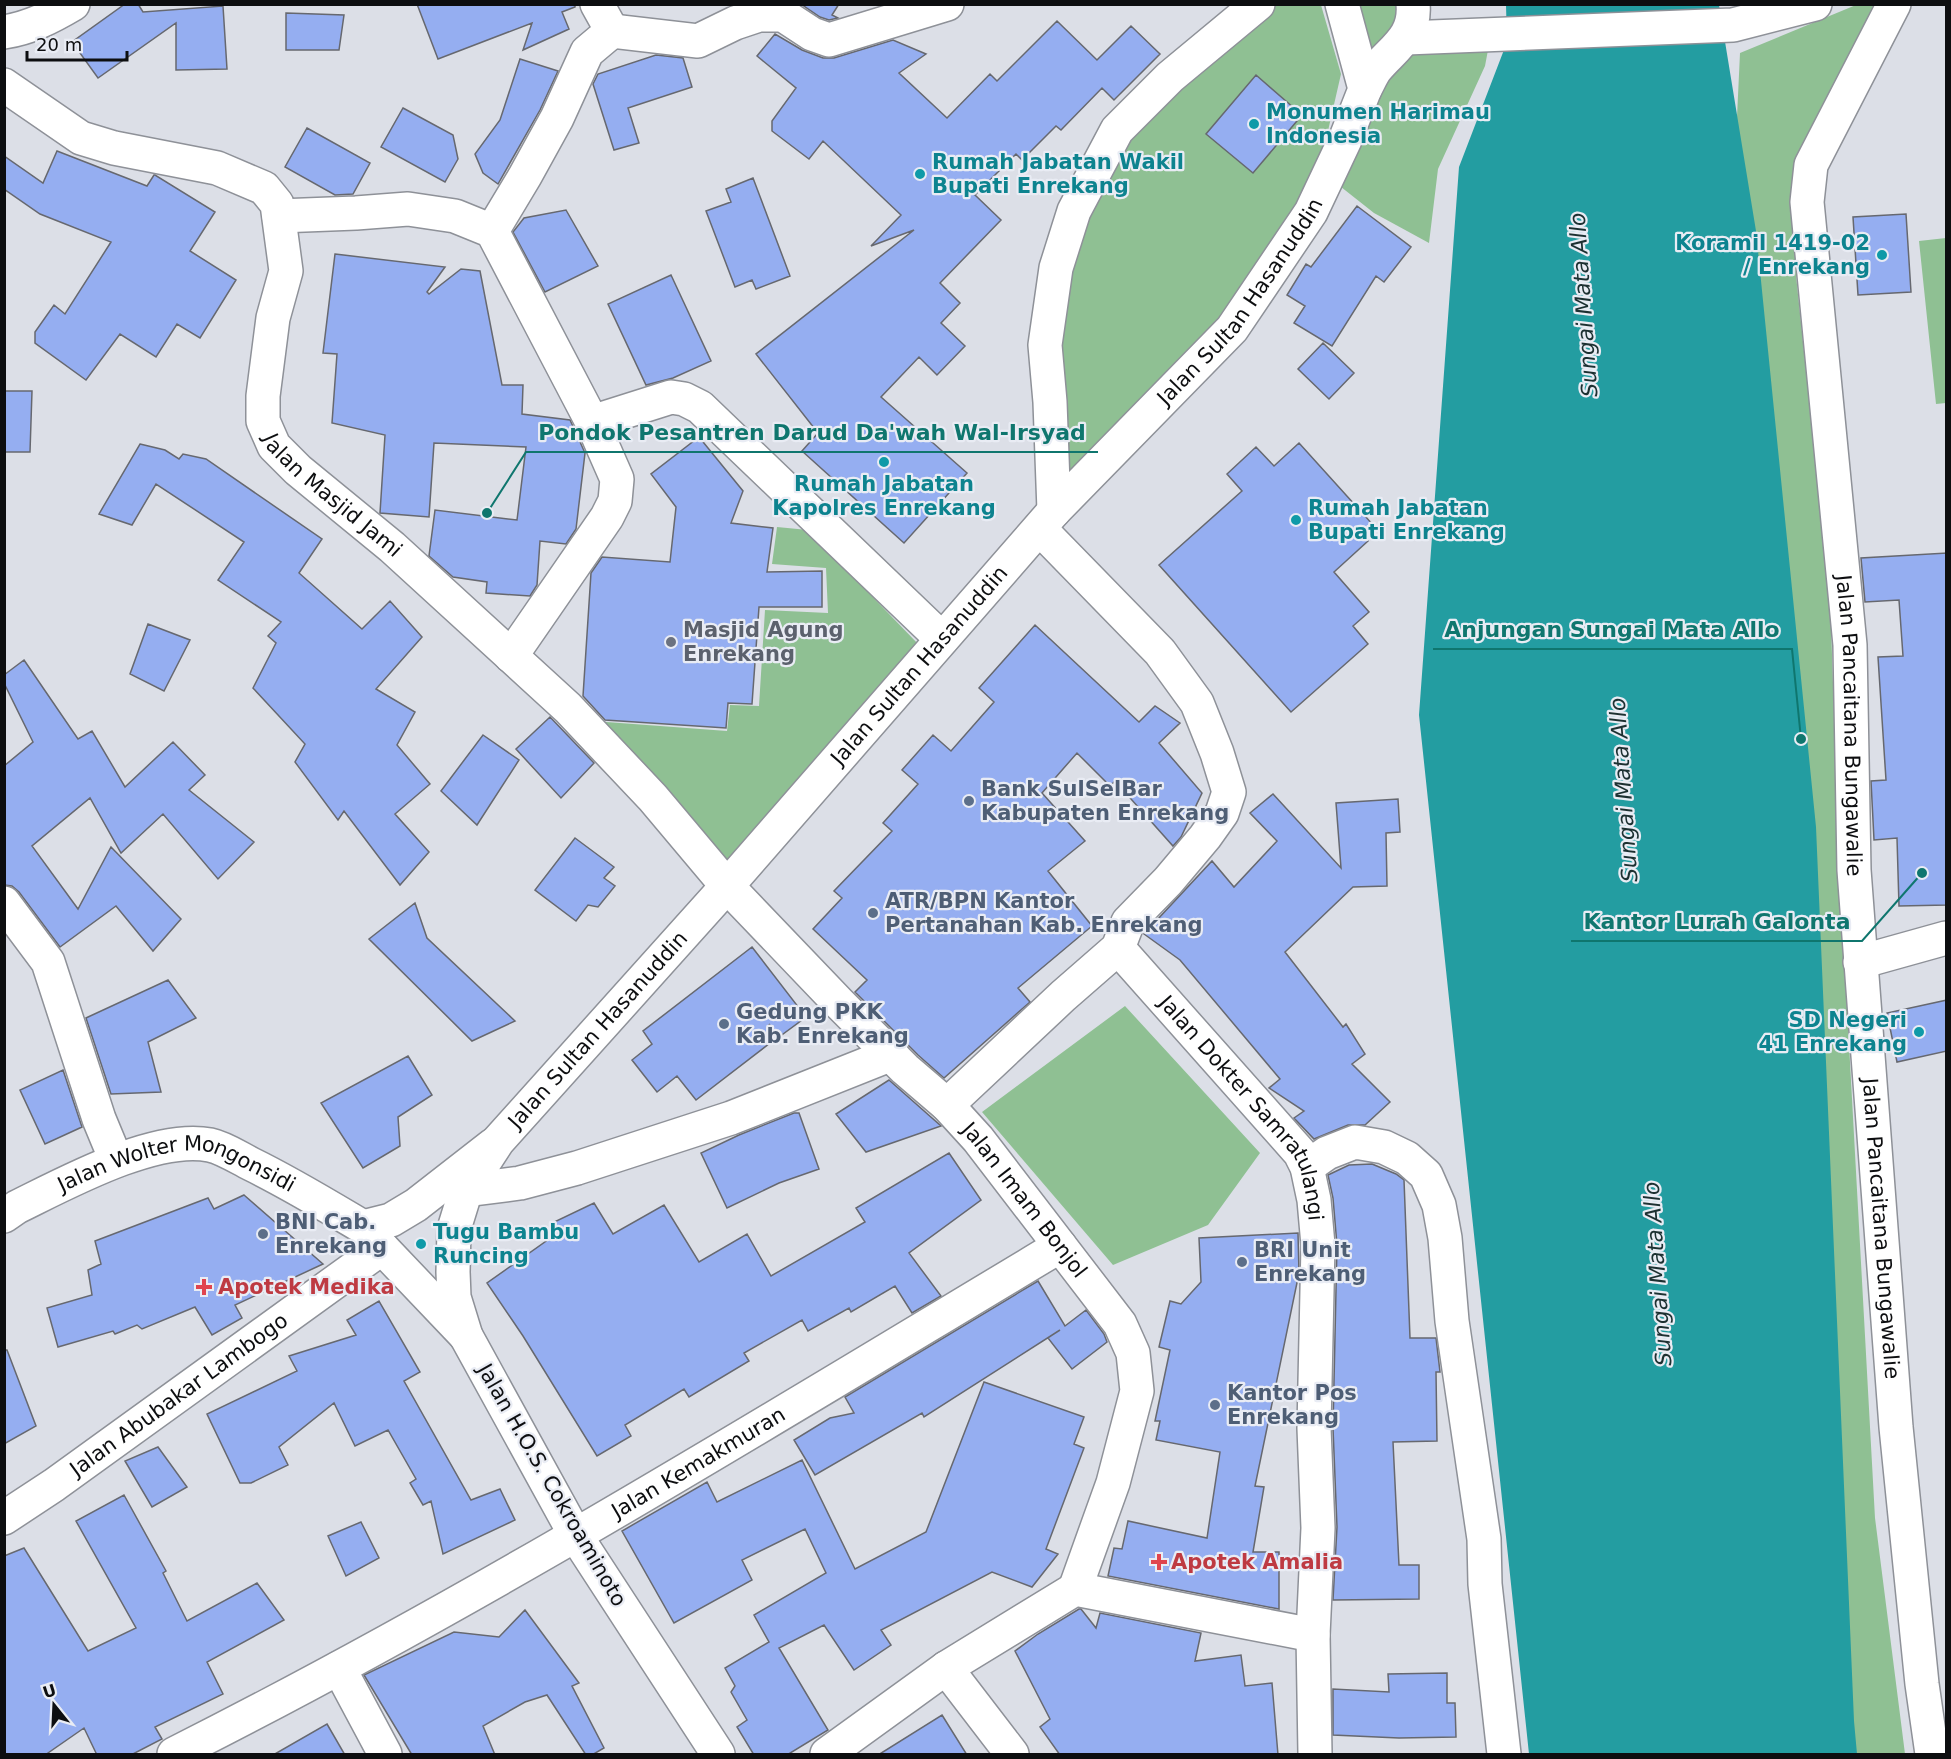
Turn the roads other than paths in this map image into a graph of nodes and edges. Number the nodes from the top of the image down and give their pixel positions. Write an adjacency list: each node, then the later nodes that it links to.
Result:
1 (73, 4): 9 (main road)
2 (947, 4): 8 (main road)
3 (1258, 4): 16 (main road)
4 (1342, 4): 12 (main road)
5 (1413, 4): 10 (main road)
6 (1815, 4): 10 (main road)
7 (1894, 4): 23 (main road, Jalan Pancaitana Bungawalie)
8 (604, 18): 14 (main road)
9 (4, 32)
10 (1406, 38): 12 (main road, Jalan Sultan Hasanuddin)
11 (4, 85): 13 (main road, Jalan Masjid Jami)
12 (1365, 89): 16 (main road, Jalan Sultan Hasanuddin)
13 (279, 216): 14 (main road); 18 (main road, Jalan Masjid Jami)
14 (492, 231): 15 (main road)
15 (592, 422): 17 (main road); 18 (main road)
16 (1047, 520): 17 (main road, Jalan Sultan Hasanuddin); 22 (main road)
17 (942, 639): 19 (main road, Jalan Sultan Hasanuddin)
18 (511, 656): 19 (main road, Jalan Masjid Jami)
19 (727, 886): 24 (main road, Jalan Imam Bonjol); 26 (main road, Jalan Sultan Hasanuddin)
20 (4, 903): 27 (main road)
21 (1947, 938): 23 (main road)
22 (1118, 948): 25 (main road); 28 (main road, Jalan Dokter Samratulangi)
23 (1860, 962): 48 (main road, Jalan Pancaitana Bungawalie)
24 (892, 1054): 25 (main road, Jalan Imam Bonjol); 29 (main road)
25 (947, 1105): 33 (main road, Jalan Imam Bonjol)
26 (498, 1141): 29 (main road, Jalan Sultan Hasanuddin); 32 (main road)
27 (116, 1160): 30 (main road, Jalan Wolter Mongonsidi); 32 (main road, Jalan Wolter Mongonsidi)
28 (1307, 1167): 38 (main road, Jalan Dokter Samratulangi); 47 (main road)
29 (466, 1190): 31 (main road, Jalan Sultan Hasanuddin)
30 (4, 1216)
31 (454, 1229): 34 (main road, Jalan H.O.S. Cokroaminoto)
32 (373, 1238): 34 (main road, Jalan Wolter Mongonsidi); 35 (main road, Jalan Abubakar Lambogo)
33 (1060, 1246): 36 (main road, Jalan Kemakmuran); 37 (main road, Jalan Imam Bonjol)
34 (466, 1336): 36 (main road, Jalan H.O.S. Cokroaminoto)
35 (4, 1518)
36 (576, 1536): 39 (main road, Jalan Kemakmuran); 43 (main road, Jalan H.O.S. Cokroaminoto)
37 (1076, 1589): 38 (main road); 40 (main road)
38 (1312, 1635): 46 (main road, Jalan Dokter Samratulangi)
39 (339, 1668): 41 (main road, Jalan Kemakmuran); 42 (main road)
40 (946, 1668): 44 (main road); 45 (main road)
41 (174, 1755)
42 (385, 1755)
43 (718, 1755)
44 (827, 1755)
45 (1012, 1755)
46 (1315, 1755)
47 (1504, 1755)
48 (1932, 1755)

